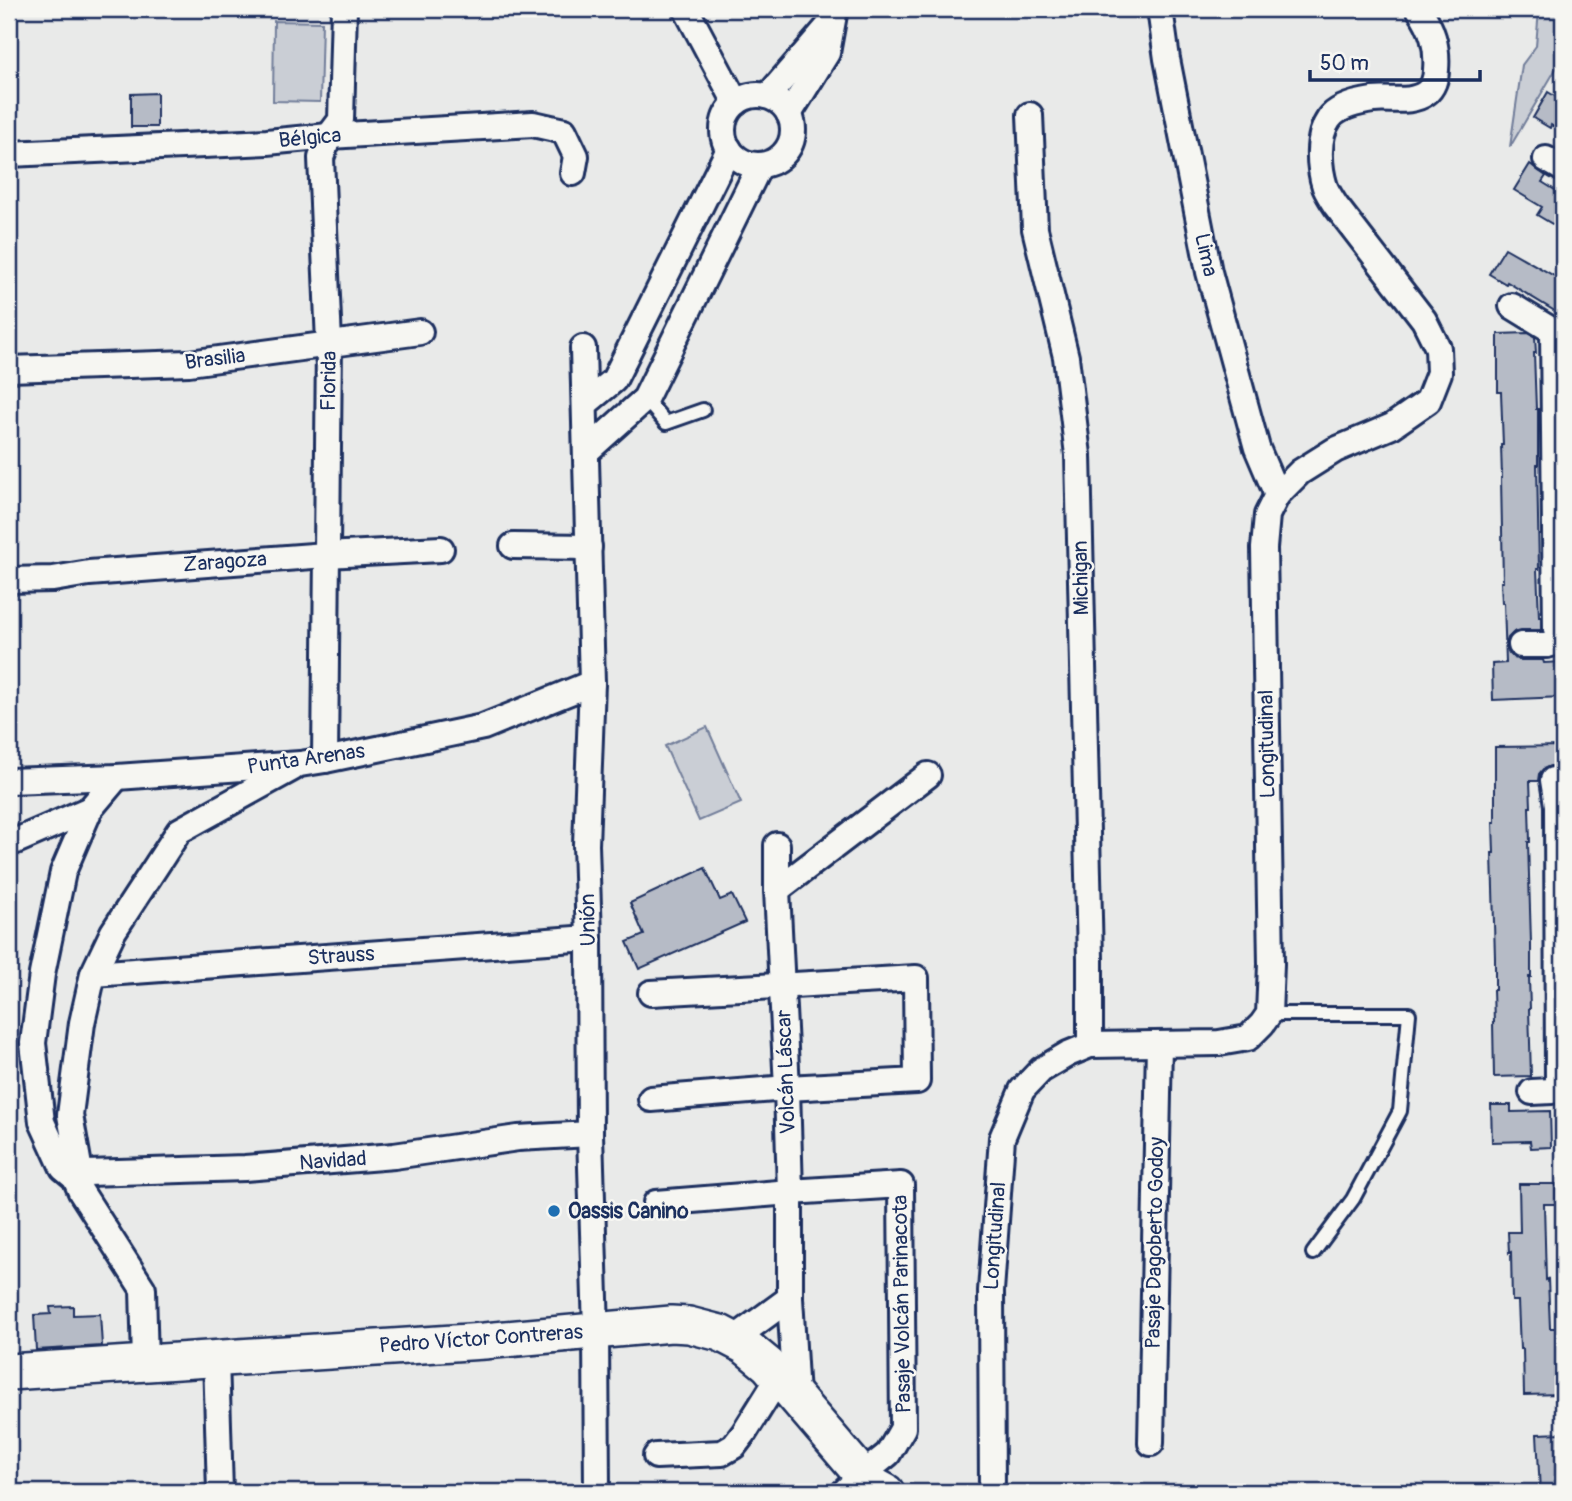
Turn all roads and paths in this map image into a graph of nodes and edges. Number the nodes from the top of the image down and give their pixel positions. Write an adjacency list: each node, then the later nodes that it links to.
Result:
1 (344, 9): 10 (street, Florida)
2 (686, 9): 7 (street)
3 (1160, 9): 28 (street, Lima)
4 (1419, 9): 28 (street, Longitudinal)
5 (833, 15): 6 (street); 8 (street)
6 (768, 96): 7 (street); 8 (street)
7 (736, 103): 11 (street)
8 (789, 114): 13 (street)
9 (1030, 115): 55 (street, Michigan)
10 (329, 136): 12 (street, Bélgica); 14 (street, Bélgica); 20 (street, Florida)
11 (729, 149): 13 (street); 15 (street)
12 (9, 154)
13 (760, 164): 17 (street)
14 (573, 173)
15 (656, 297): 17 (street); 23 (street)
16 (1512, 306): 19 (street)
17 (688, 312): 24 (street)
18 (420, 332): 20 (street, Brasilia)
19 (1558, 334): 29 (street)
20 (329, 343): 22 (street, Brasilia); 33 (street, Florida)
21 (583, 348): 25 (street, Unión)
22 (9, 369)
23 (614, 380): 24 (street); 25 (street)
24 (645, 399): 26 (lane); 27 (street)
25 (585, 404): 27 (street, Unión)
26 (703, 410)
27 (586, 452): 31 (street, Unión)
28 (1277, 495): 53 (street, Longitudinal)
29 (1559, 535): 35 (street)
30 (513, 546): 31 (street)
31 (589, 547): 37 (street, Unión)
32 (441, 550): 33 (street, Zaragoza)
33 (327, 555): 34 (street, Zaragoza); 38 (street, Florida)
34 (9, 580)
35 (1563, 642): 36 (street)
36 (1521, 645)
37 (592, 683): 38 (street, Punta Arenas); 49 (street, Unión)
38 (325, 760): 39 (street, Punta Arenas)
39 (300, 764): 41 (street, Punta Arenas); 50 (street)
40 (928, 775): 48 (street)
41 (117, 777): 43 (street, Punta Arenas); 45 (street)
42 (1553, 780): 44 (street)
43 (9, 781)
44 (1560, 804): 56 (street)
45 (90, 809): 46 (street); 61 (street)
46 (9, 844)
47 (777, 845): 48 (street, Volcán Láscar)
48 (777, 890): 51 (street, Volcán Láscar)
49 (589, 938): 50 (street, Strauss); 60 (street, Unión)
50 (93, 974): 61 (street)
51 (783, 985): 52 (street); 57 (street, Volcán Láscar); 57 (street)
52 (651, 993)
53 (1269, 1014): 54 (street, Longitudinal); 64 (lane)
54 (1159, 1044): 55 (street, Longitudinal); 72 (street, Pasaje Dagoberto Godoy)
55 (1090, 1045): 77 (street, Longitudinal)
56 (1563, 1087): 58 (street)
57 (787, 1088): 59 (street); 62 (street, Volcán Láscar)
58 (1532, 1092)
59 (651, 1099)
60 (590, 1134): 61 (street, Navidad); 66 (street, Unión)
61 (75, 1178): 69 (street)
62 (790, 1192): 63 (street); 65 (street, Volcán Láscar); 74 (street, Pasaje Volcán Parinacota)
63 (656, 1203)
64 (1313, 1252)
65 (790, 1298): 67 (street); 71 (street, Volcán Láscar)
66 (596, 1331): 67 (street, Pedro Víctor Contreras); 68 (street, Pedro Víctor Contreras); 76 (street, Unión)
67 (734, 1339): 71 (street, Pedro Víctor Contreras)
68 (216, 1358): 69 (street, Pedro Víctor Contreras); 75 (street)
69 (145, 1362): 70 (street, Pedro Víctor Contreras)
70 (9, 1372)
71 (787, 1387): 73 (street); 74 (street, Pedro Víctor Contreras)
72 (1151, 1443)
73 (656, 1456)
74 (864, 1486)
75 (220, 1492)
76 (597, 1492)
77 (992, 1492)

